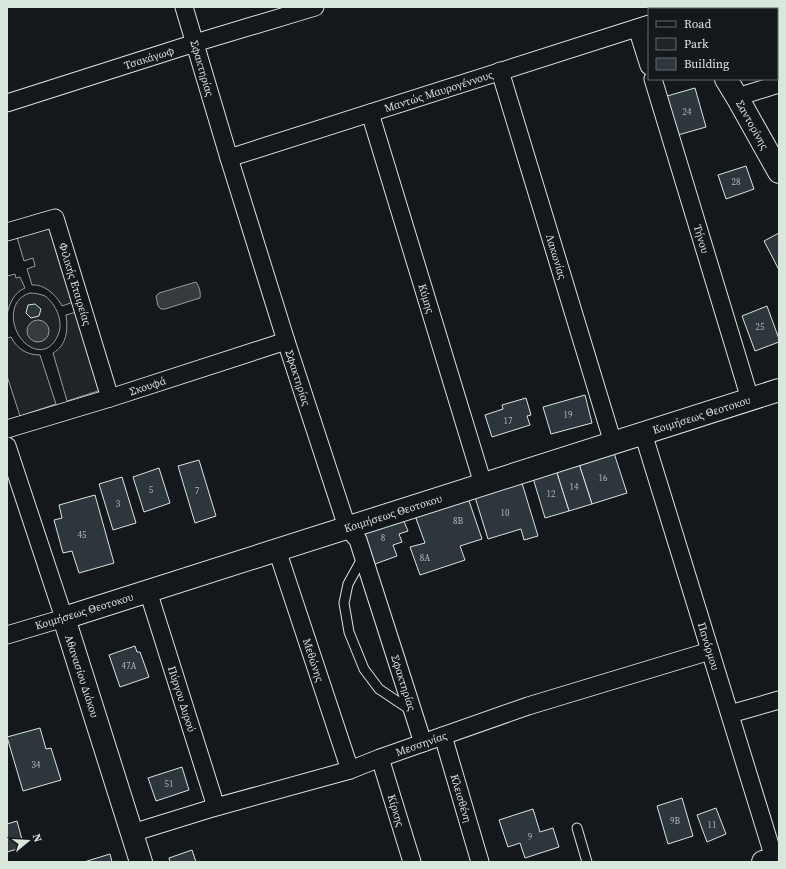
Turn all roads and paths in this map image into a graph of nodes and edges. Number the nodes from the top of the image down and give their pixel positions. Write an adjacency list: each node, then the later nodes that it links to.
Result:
1 (184, 7): 4 (street, Σφακτηρίας)
2 (315, 7): 4 (street, Τσακάγωφ)
3 (643, 26): 5 (street); 6 (street, Μαντώς Μαυρογέννους)
4 (195, 44): 11 (street, Τσακάγωφ); 13 (street, Σφακτηρίας)
5 (648, 59)
6 (500, 71): 12 (street, Μαντώς Μαυρογέννους); 22 (street, Λακωνίας)
7 (653, 80): 19 (street, Τήνου)
8 (727, 80): 10 (street, Σαντορίνης)
9 (779, 84): 10 (street)
10 (737, 97): 14 (street, Σαντορίνης)
11 (7, 103)
12 (370, 113): 13 (street, Μαντώς Μαυρογέννους); 24 (street, Κύμης)
13 (228, 158): 16 (street, Σφακτηρίας)
14 (779, 172)
15 (7, 232): 18 (street, Φιλικής Εταιρείας)
16 (286, 341): 18 (street, Σκουφά); 25 (street, Σφακτηρίας)
17 (779, 391): 19 (street, Κοιμήσεως Θεοτοκου)
18 (110, 398): 20 (street, Σκουφά)
19 (750, 399): 21 (street, Κοιμήσεως Θεοτοκου)
20 (7, 429)
21 (643, 433): 22 (street, Κοιμήσεως Θεοτοκου); 31 (street, Πανόρμου)
22 (613, 443): 24 (street, Κοιμήσεως Θεοτοκου)
23 (7, 446): 29 (street, Αθανασίου Διάκου)
24 (483, 484): 25 (street, Κοιμήσεως Θεοτοκου)
25 (347, 527): 26 (street, Κοιμήσεως Θεοτοκου); 27 (street, Σφακτηρίας)
26 (277, 550): 28 (street, Κοιμήσεως Θεοτοκου); 38 (street, Μεθώνης)
27 (363, 557): 33 (street, Σφακτηρίας); 33 (lane)
28 (148, 591): 29 (street, Κοιμήσεως Θεοτοκου); 39 (street, Πύργου Δυρού)
29 (64, 618): 30 (street, Κοιμήσεως Θεοτοκου); 41 (street, Αθανασίου Διάκου)
30 (7, 635)
31 (710, 652): 34 (street, Πανόρμου); 35 (street, Μεσσηνίας)
32 (779, 700): 34 (street)
33 (413, 712): 36 (street, Σφακτηρίας)
34 (730, 714): 42 (street, Πανόρμου)
35 (443, 736): 36 (street, Μεσσηνίας); 45 (street, Κλεισθένη)
36 (423, 743): 37 (street, Μεσσηνίας)
37 (380, 758): 38 (street, Μεσσηνίας); 44 (street, Κίρκης)
38 (350, 770): 39 (street, Μεσσηνίας)
39 (216, 807): 41 (street, Μεσσηνίας)
40 (577, 828): 46 (lane)
41 (132, 833): 43 (street, Αθανασίου Διάκου)
42 (772, 859)
43 (141, 862)
44 (412, 862)
45 (480, 862)
46 (587, 862)

